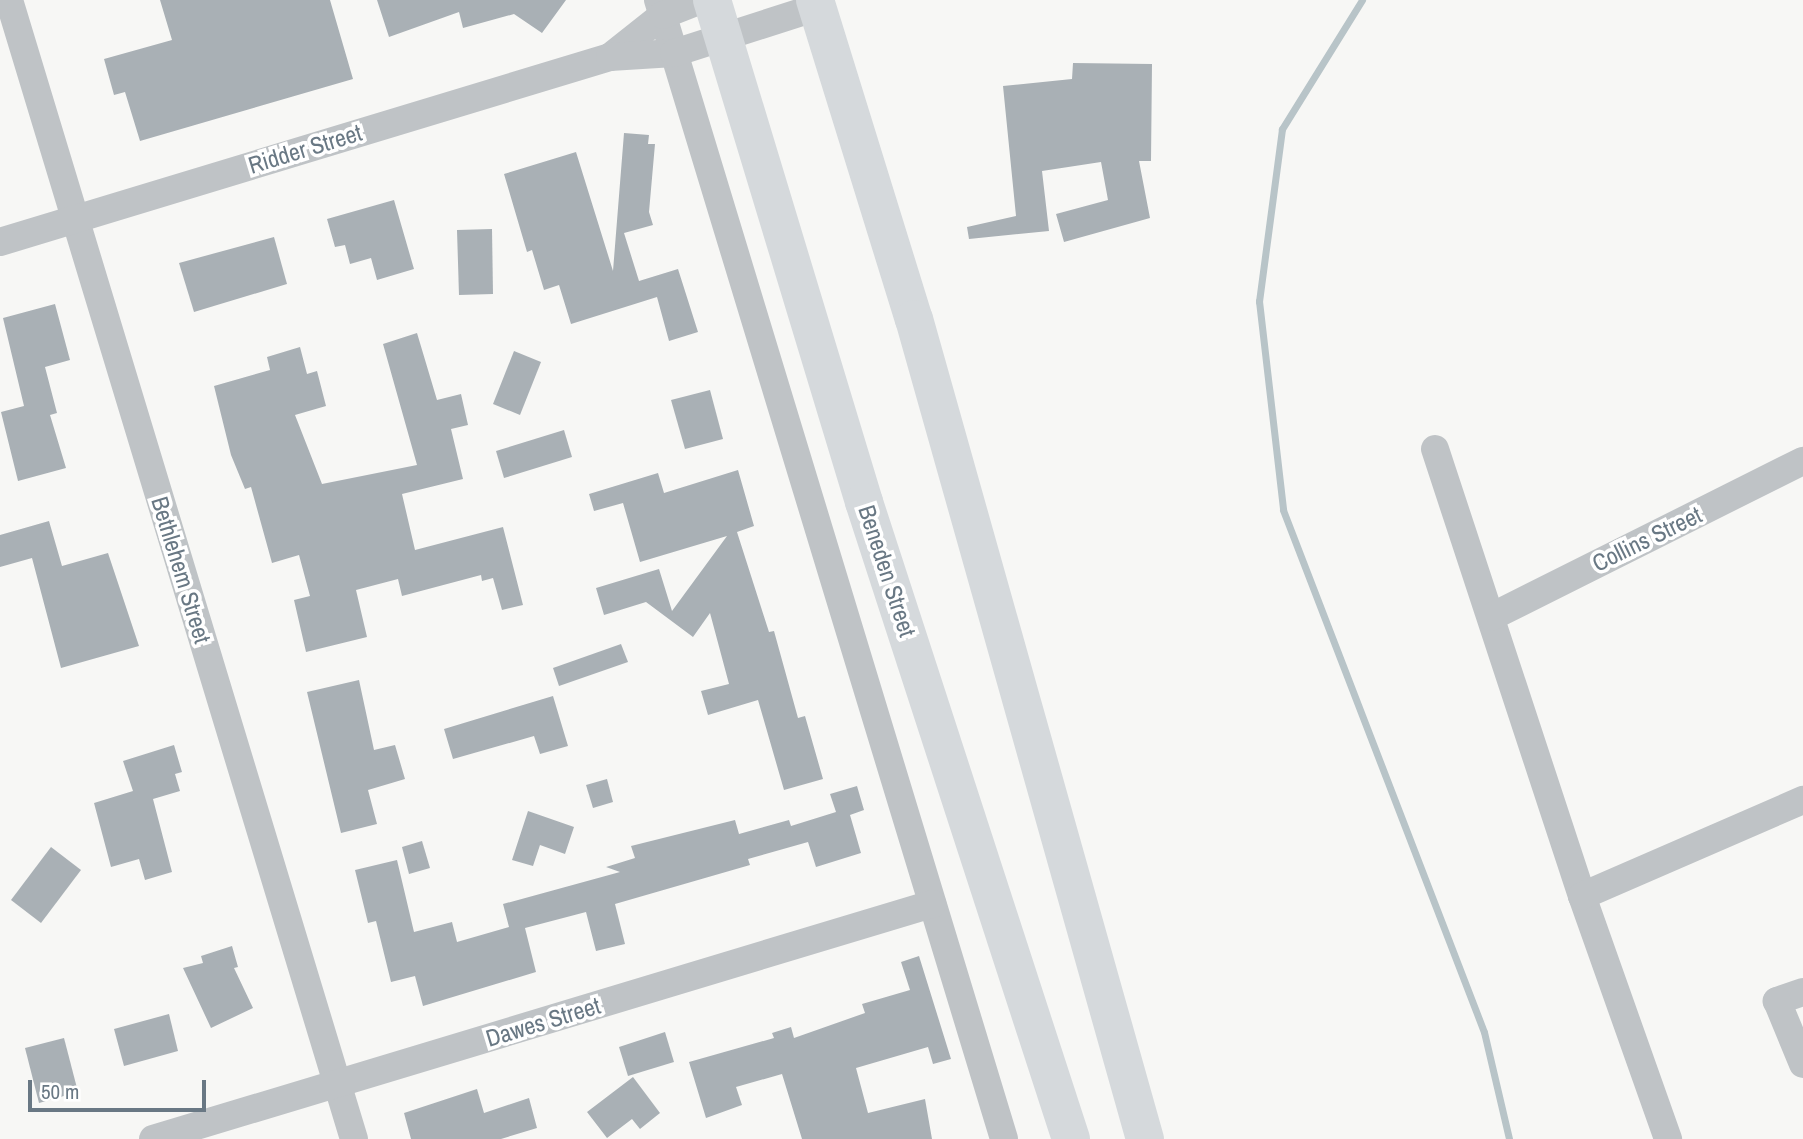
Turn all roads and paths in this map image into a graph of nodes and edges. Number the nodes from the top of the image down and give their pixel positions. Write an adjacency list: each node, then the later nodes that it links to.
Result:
1 (9, 0): 9 (street, Bethlehem Street)
2 (701, 0): 5 (street, Ridder Street)
3 (712, 0): 6 (main road, Beneden Street)
4 (816, 3): 6 (street, Ridder Street); 24 (main road)
5 (660, 8): 7 (street); 8 (street, Ridder Street)
6 (722, 37): 7 (street, Ridder Street); 23 (main road, Beneden Street)
7 (674, 53): 8 (street, Ridder Street); 16 (street)
8 (610, 57): 9 (street, Ridder Street)
9 (74, 219): 10 (street, Ridder Street); 19 (street, Bethlehem Street)
10 (0, 242)
11 (1435, 449): 13 (street)
12 (1803, 461): 13 (street, Collins Street)
13 (1491, 617): 15 (street)
14 (1803, 800): 15 (street)
15 (1582, 896): 25 (street)
16 (932, 904): 19 (street, Dawes Street); 22 (street)
17 (1803, 992): 18 (street)
18 (1803, 1063)
19 (337, 1084): 20 (street, Dawes Street); 21 (street, Bethlehem Street)
20 (153, 1139)
21 (354, 1139)
22 (1004, 1139)
23 (1071, 1139)
24 (1145, 1139)
25 (1668, 1139)

